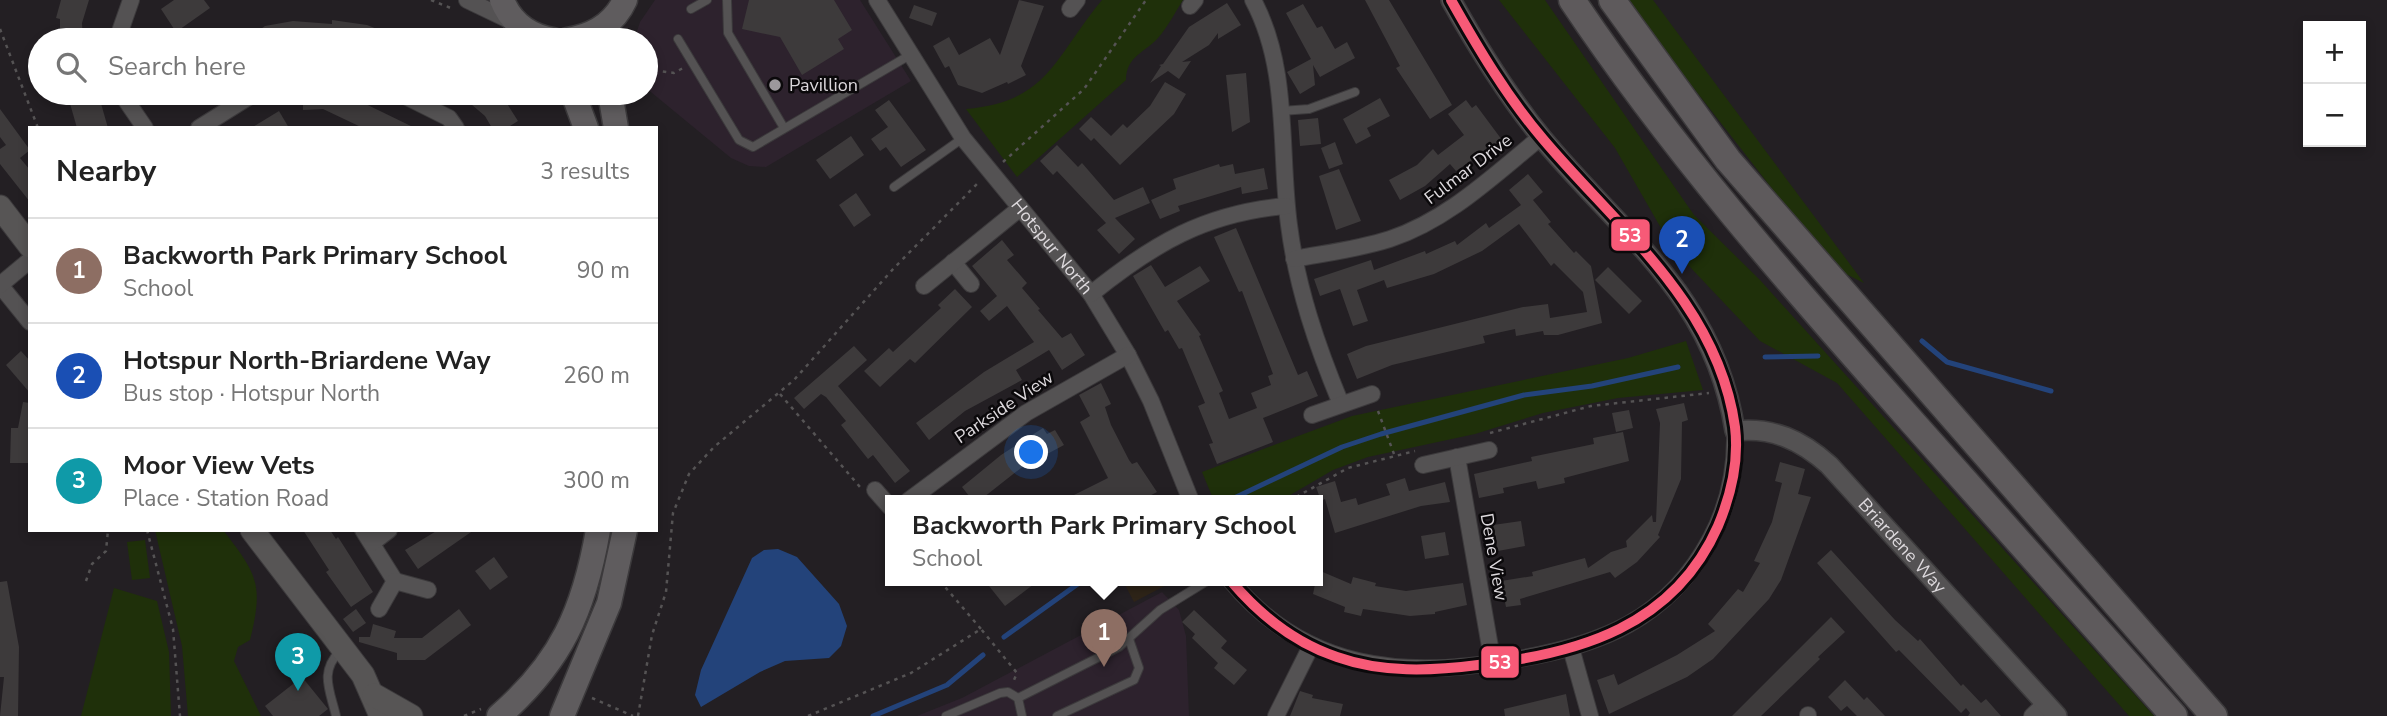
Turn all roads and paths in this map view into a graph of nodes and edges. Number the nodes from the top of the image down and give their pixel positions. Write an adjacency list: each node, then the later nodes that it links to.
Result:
1 (131, 0): 15 (street)
2 (467, 0): 14 (street)
3 (502, 0): 14 (main road)
4 (625, 0): 17 (main road)
5 (707, 0): 13 (lane)
6 (727, 0): 38 (lane)
7 (1146, 0): 41 (path)
8 (1253, 0): 31 (street)
9 (1451, 0): 39 (street)
10 (1572, 0): 109 (highway)
11 (1612, 0): 110 (highway)
12 (882, 3): 20 (street, Hotspur North)
13 (691, 9)
14 (520, 26): 16 (main road)
15 (121, 28)
16 (525, 28)
17 (611, 28)
18 (0, 29): 24 (path)
19 (678, 40): 21 (lane)
20 (910, 55): 38 (lane); 40 (street, Hotspur North)
21 (692, 63): 22 (path); 38 (lane)
22 (658, 71)
23 (1355, 92): 31 (lane)
24 (28, 102)
25 (29, 105): 32 (path)
26 (129, 105): 33 (street)
27 (236, 105): 34 (street)
28 (423, 105): 35 (street)
29 (577, 105): 36 (main road)
30 (612, 105): 37 (main road)
31 (1281, 111): 43 (street)
32 (37, 126)
33 (144, 126)
34 (203, 126)
35 (455, 126)
36 (585, 126)
37 (616, 126)
38 (784, 128)
39 (1541, 137): 47 (street, Fulmar Drive); 56 (street)
40 (963, 138): 41 (street, Hotspur North); 42 (lane)
41 (989, 173): 45 (street, Hotspur North); 57 (path)
42 (894, 187)
43 (1286, 206): 47 (street); 53 (street)
44 (0, 207): 46 (main road)
45 (1019, 209): 49 (street); 53 (street, Hotspur North)
46 (28, 243)
47 (1294, 259): 59 (street)
48 (28, 262): 51 (street)
49 (953, 262): 50 (street); 52 (street)
50 (971, 284)
51 (0, 285): 54 (street)
52 (924, 286)
53 (1091, 294): 55 (street, Hotspur North)
54 (28, 320)
55 (1128, 355): 69 (street, Parkside View); 70 (street, Hotspur North)
56 (1727, 390): 62 (street); 63 (path)
57 (780, 394): 68 (path); 102 (path)
58 (1372, 394): 59 (street)
59 (1341, 404): 60 (street)
60 (1312, 415)
61 (1384, 426): 65 (path)
62 (1735, 430): 89 (street); 96 (street, Briardene Way)
63 (1479, 436)
64 (1489, 450): 67 (street)
65 (1394, 455): 66 (path); 71 (path)
66 (1420, 457): 67 (street)
67 (1457, 457): 91 (street, Dene View)
68 (868, 489): 72 (street)
69 (916, 495)
70 (1188, 495)
71 (1300, 495)
72 (885, 502)
73 (108, 532): 80 (path)
74 (148, 532): 97 (path)
75 (253, 532): 90 (main road)
76 (598, 532): 95 (main road)
77 (625, 532): 101 (main road)
78 (367, 537): 79 (street)
79 (395, 580): 84 (street); 85 (street)
80 (86, 582)
81 (944, 586): 86 (path)
82 (1199, 586): 87 (lane)
83 (1236, 586): 88 (street)
84 (428, 590)
85 (379, 609)
86 (981, 629): 92 (path); 103 (path)
87 (1129, 639): 93 (lane); 106 (lane)
88 (1311, 646): 91 (street); 107 (street)
89 (1571, 648): 91 (street); 108 (street)
90 (343, 649): 94 (main road); 98 (lane)
91 (1493, 664)
92 (1008, 692): 93 (lane); 104 (lane)
93 (1018, 698): 105 (lane)
94 (378, 705): 99 (main road)
95 (493, 711): 100 (path)
96 (2045, 712)
97 (180, 716)
98 (336, 716)
99 (411, 716)
100 (464, 716)
101 (562, 716)
102 (638, 716)
103 (808, 716)
104 (946, 716)
105 (1022, 716)
106 (1057, 716)
107 (1276, 716)
108 (1590, 716)
109 (2174, 716)
110 (2214, 716)

